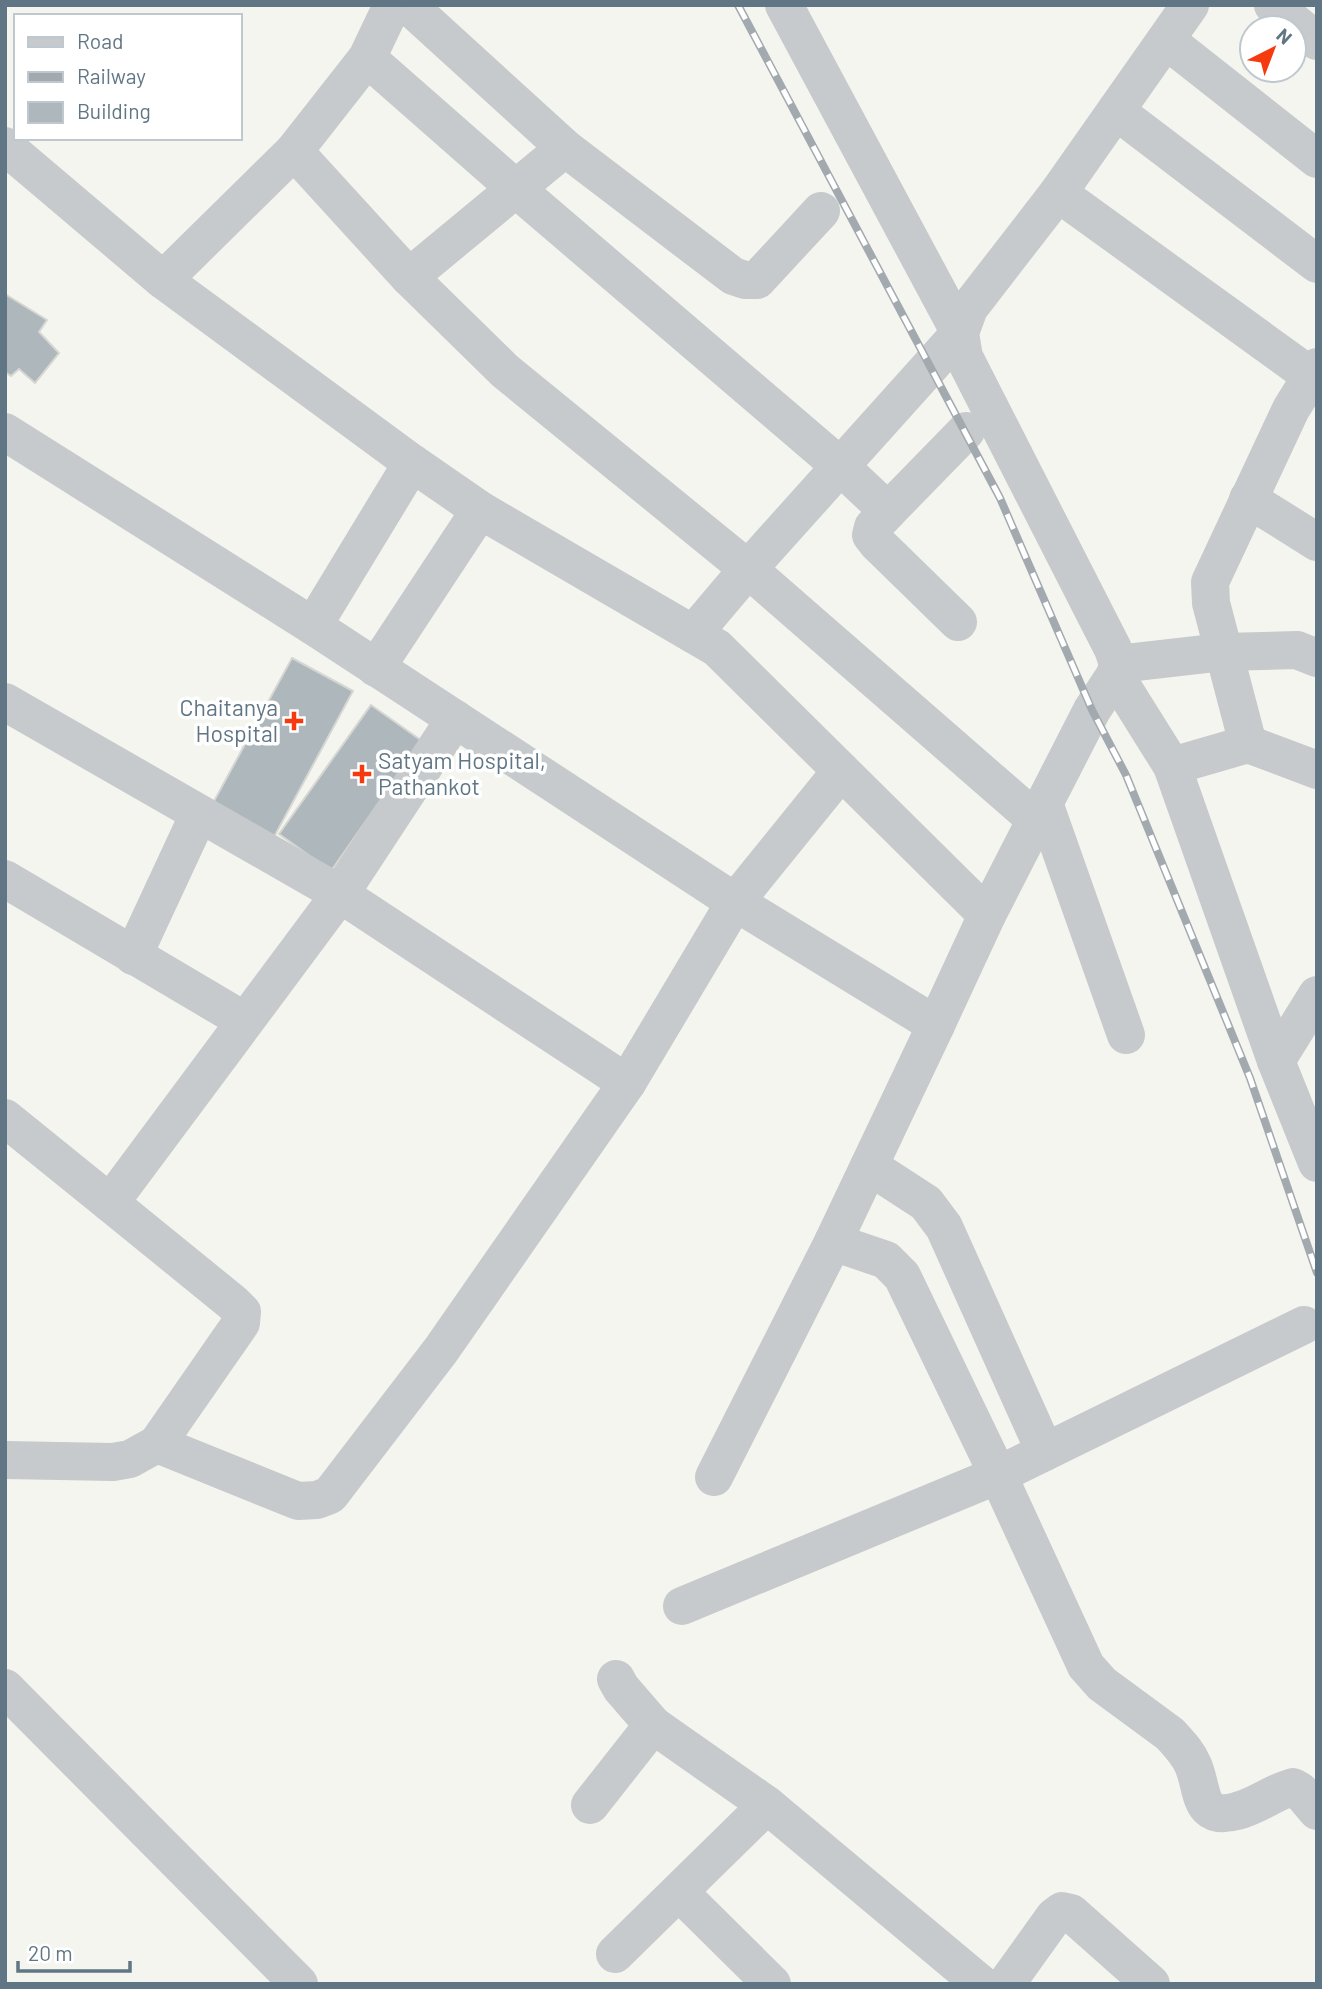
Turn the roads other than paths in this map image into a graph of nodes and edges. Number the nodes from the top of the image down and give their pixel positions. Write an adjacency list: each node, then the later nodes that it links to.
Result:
1 (784, 5): 19 (street)
2 (1190, 5): 5 (street)
3 (1273, 5): 6 (street)
4 (393, 7): 7 (street); 10 (street)
5 (1166, 40): 8 (street); 12 (street)
6 (1317, 41)
7 (367, 58): 11 (street); 13 (street)
8 (1116, 111): 14 (street); 16 (street)
9 (5, 146): 18 (street)
10 (565, 148): 13 (street); 15 (street)
11 (294, 151): 17 (street); 18 (street)
12 (1317, 159)
13 (515, 188): 17 (street); 25 (street)
14 (1058, 193): 19 (street); 20 (street)
15 (821, 211)
16 (1317, 264)
17 (410, 277): 30 (street)
18 (163, 280): 24 (street)
19 (960, 333): 25 (street); 37 (street)
20 (1314, 372): 21 (street)
21 (1304, 416): 26 (street)
22 (966, 431): 28 (street)
23 (5, 432): 32 (street)
24 (412, 463): 27 (street); 32 (street)
25 (841, 466): 28 (street); 30 (street)
26 (1248, 499): 29 (street); 34 (street)
27 (480, 510): 33 (street); 36 (street)
28 (888, 511): 31 (street)
29 (1317, 542)
30 (748, 569): 33 (street); 44 (street)
31 (958, 622)
32 (313, 626): 36 (street)
33 (693, 634): 43 (street)
34 (1223, 652): 35 (street); 37 (street); 40 (street)
35 (1317, 658)
36 (376, 668): 39 (street)
37 (1116, 670): 41 (street); 44 (street)
38 (5, 702): 45 (street)
39 (454, 719): 47 (street); 48 (street)
40 (1248, 744): 41 (street); 42 (street)
41 (1172, 766): 55 (street)
42 (1317, 769)
43 (841, 771): 48 (street); 49 (street)
44 (1040, 812): 49 (street); 54 (street)
45 (199, 814): 47 (street); 50 (street)
46 (5, 879): 50 (street)
47 (340, 894): 52 (street); 56 (street)
48 (735, 902): 53 (street); 56 (street)
49 (987, 915): 53 (street)
50 (133, 956): 52 (street)
51 (1317, 995): 55 (street)
52 (246, 1021): 60 (street)
53 (936, 1025): 59 (street)
54 (1126, 1035)
55 (1276, 1061): 58 (street)
56 (627, 1083): 63 (street)
57 (5, 1118): 60 (street)
58 (1317, 1163)
59 (869, 1166): 61 (street); 64 (street)
60 (110, 1203): 63 (street)
61 (833, 1242): 66 (street); 67 (street)
62 (1304, 1325): 64 (street)
63 (157, 1444): 65 (street)
64 (1045, 1452): 66 (street)
65 (5, 1460)
66 (998, 1475): 68 (street); 74 (street)
67 (714, 1477)
68 (682, 1606)
69 (616, 1679): 71 (street)
70 (5, 1688): 77 (street)
71 (653, 1725): 72 (street); 73 (street)
72 (590, 1805)
73 (767, 1805): 75 (street); 79 (street)
74 (1317, 1811)
75 (679, 1892): 76 (street); 78 (street)
76 (615, 1954)
77 (299, 1984)
78 (772, 1984)
79 (981, 1984)
80 (1006, 1984): 81 (street)
81 (1151, 1984)

